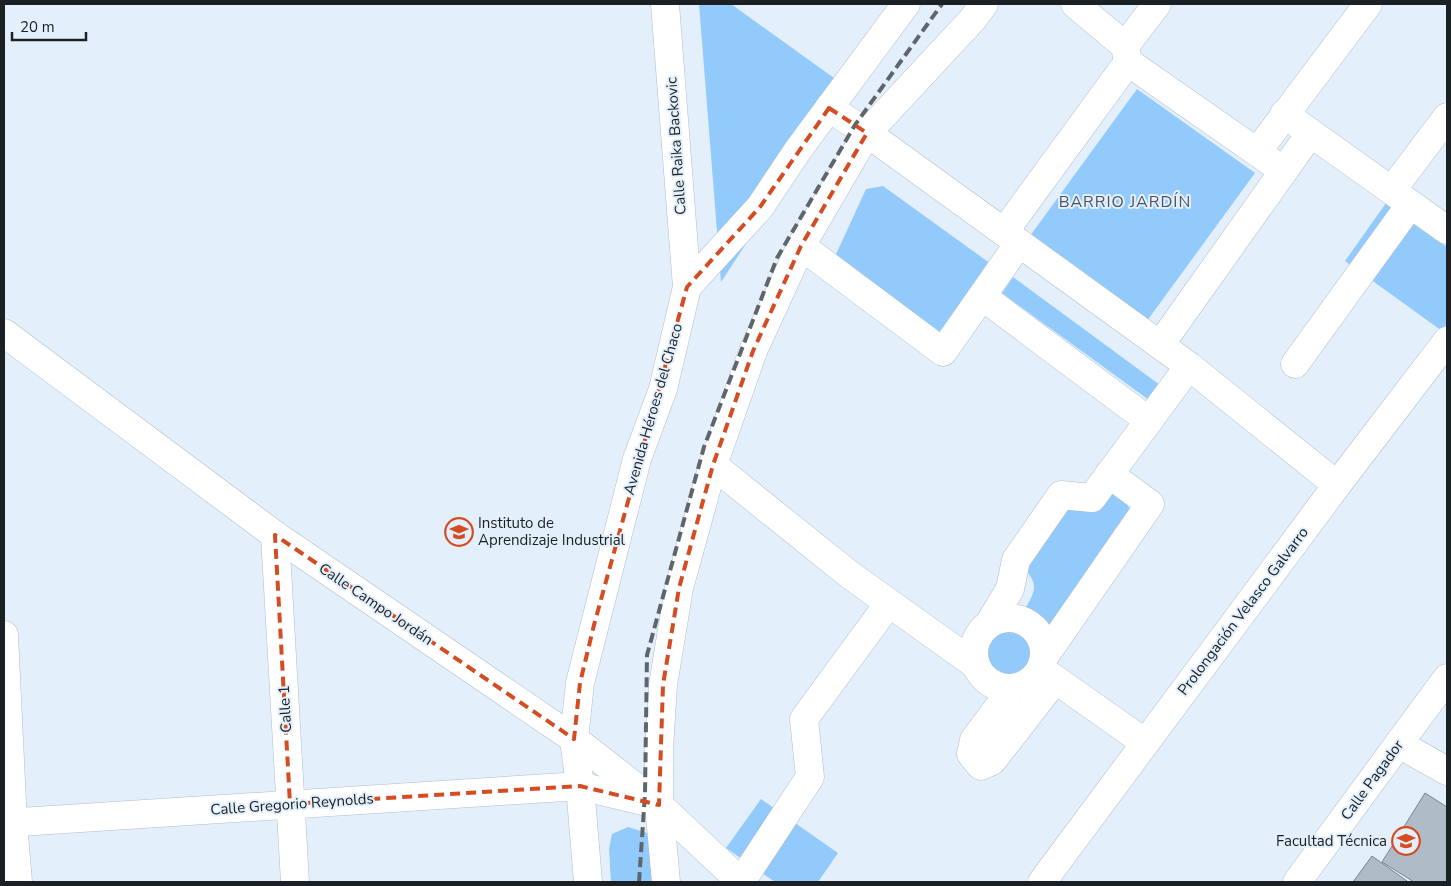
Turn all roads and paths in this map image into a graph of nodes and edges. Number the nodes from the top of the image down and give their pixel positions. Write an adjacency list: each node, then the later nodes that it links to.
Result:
1 (665, 4): 19 (street, Calle Raika Backovic)
2 (906, 4): 8 (street, Avenida Héroes del Chaco)
3 (984, 4): 11 (street)
4 (1075, 4): 7 (street)
5 (1157, 4): 7 (street)
6 (1368, 4): 9 (street)
7 (1126, 54): 13 (street); 17 (street)
8 (829, 108): 11 (street); 19 (street, Avenida Héroes del Chaco)
9 (1284, 114): 12 (street); 13 (street)
10 (1447, 117): 15 (street)
11 (867, 134): 17 (street); 18 (street)
12 (1310, 134): 14 (street); 15 (street)
13 (1257, 152): 14 (street)
14 (1284, 171): 23 (street)
15 (1401, 198): 16 (street); 24 (street)
16 (1447, 230)
17 (1012, 238): 20 (street); 23 (street)
18 (801, 246): 20 (street); 27 (street)
19 (688, 288): 38 (street, Avenida Héroes del Chaco)
20 (983, 297): 26 (street)
21 (6, 336): 30 (street, Calle Campo Jordán)
22 (1447, 341): 29 (street, Prolongación Velasco Galvarro)
23 (1160, 345): 25 (street)
24 (1295, 364)
25 (1189, 366): 26 (street); 29 (street)
26 (1149, 421): 28 (street)
27 (713, 464): 31 (street); 44 (street)
28 (1108, 474): 32 (street); 35 (street)
29 (1336, 485): 39 (street, Prolongación Velasco Galvarro)
30 (275, 535): 38 (street, Calle Campo Jordán); 43 (street, Calle 1)
31 (889, 603): 34 (street); 50 (street)
32 (989, 624): 34 (street); 35 (street)
33 (4, 635): 45 (street)
34 (976, 665): 37 (street)
35 (1047, 669): 37 (street); 37 (street); 39 (street)
36 (1447, 678): 40 (street, Calle Pagador)
37 (1013, 688)
38 (574, 740): 42 (street, Avenida Héroes del Chaco); 44 (street, Calle Campo Jordán)
39 (1144, 742): 51 (street, Prolongación Velasco Galvarro)
40 (1399, 744): 41 (street); 52 (street, Calle Pagador)
41 (1447, 771)
42 (580, 786): 43 (street, Calle Gregorio Reynolds); 44 (street, Calle Gregorio Reynolds); 48 (street, Avenida Héroes del Chaco)
43 (290, 804): 45 (street, Calle Gregorio Reynolds); 47 (street, Calle 1)
44 (659, 805): 49 (street); 50 (street, Calle Campo Jordán)
45 (9, 823): 46 (street)
46 (18, 882)
47 (295, 882)
48 (588, 882)
49 (666, 882)
50 (741, 882)
51 (1042, 882)
52 (1297, 882)

